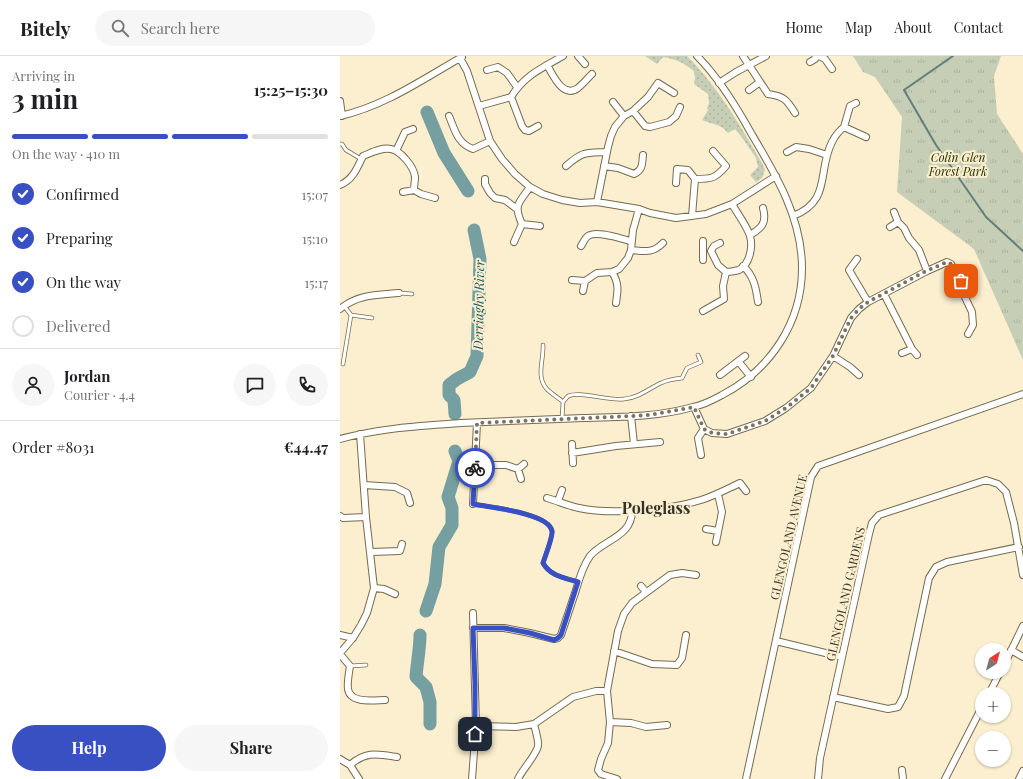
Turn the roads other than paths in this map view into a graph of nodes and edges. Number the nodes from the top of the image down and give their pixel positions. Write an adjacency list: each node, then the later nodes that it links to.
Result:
1 (563, 56): 11 (street)
2 (578, 56): 10 (street)
3 (697, 56): 17 (street)
4 (743, 56): 12 (street)
5 (766, 56): 12 (street)
6 (816, 56): 9 (street)
7 (819, 56): 13 (street)
8 (462, 57): 25 (street); 29 (street)
9 (810, 62)
10 (585, 64)
11 (548, 65): 15 (street); 18 (street)
12 (749, 65): 16 (street); 17 (street)
13 (832, 69)
14 (487, 70): 18 (street)
15 (592, 74)
16 (760, 82): 19 (street); 28 (street)
17 (719, 83): 47 (street)
18 (517, 87): 21 (street)
19 (749, 90)
20 (674, 93): 27 (street)
21 (511, 97): 25 (street); 32 (street)
22 (340, 101): 29 (street)
23 (613, 102): 31 (street)
24 (856, 103): 33 (street)
25 (479, 106): 36 (street)
26 (680, 107): 27 (street)
27 (633, 111): 31 (street)
28 (795, 113)
29 (341, 116)
30 (449, 116): 36 (street)
31 (624, 116): 39 (street)
32 (538, 126)
33 (844, 127): 35 (street); 43 (street)
34 (412, 129): 38 (street)
35 (866, 137)
36 (490, 141): 52 (street)
37 (340, 144): 44 (lane)
38 (396, 151): 44 (street); 53 (street)
39 (607, 152): 45 (street); 46 (street)
40 (713, 152): 48 (street)
41 (787, 152): 43 (street)
42 (643, 155): 46 (street)
43 (827, 155): 63 (street)
44 (361, 159): 51 (street)
45 (566, 166)
46 (604, 166): 56 (street)
47 (776, 176): 57 (street); 63 (street)
48 (695, 179): 50 (street); 62 (street)
49 (485, 180): 59 (street)
50 (676, 183)
51 (340, 185)
52 (530, 187): 56 (street); 59 (street)
53 (414, 190): 54 (street); 55 (street)
54 (403, 192)
55 (435, 198)
56 (597, 202): 60 (street)
57 (732, 204): 62 (street); 68 (street)
58 (763, 208): 68 (street)
59 (517, 209): 65 (street)
60 (639, 209): 62 (street); 69 (street)
61 (894, 212): 64 (street)
62 (692, 216)
63 (793, 216): 111 (street)
64 (898, 222): 67 (street); 81 (street)
65 (522, 224): 66 (street); 71 (street)
66 (540, 226)
67 (890, 227)
68 (750, 235): 80 (street)
69 (631, 241): 74 (street); 75 (street)
70 (703, 241): 76 (street)
71 (514, 242)
72 (663, 243): 75 (street)
73 (720, 243): 77 (street)
74 (581, 246)
75 (631, 250): 82 (street)
76 (703, 250): 77 (street); 79 (street)
77 (712, 250): 83 (street)
78 (857, 259): 93 (street)
79 (703, 260)
80 (743, 266): 83 (street); 87 (street)
81 (926, 271): 91 (street); 99 (street)
82 (612, 272): 85 (street); 94 (street)
83 (726, 272): 96 (street)
84 (572, 280): 85 (street)
85 (585, 281): 86 (street)
86 (583, 291)
87 (757, 291): 88 (street); 92 (street)
88 (749, 292)
89 (399, 293): 90 (lane); 95 (street)
90 (412, 294)
91 (884, 294): 93 (street); 101 (street)
92 (758, 302)
93 (868, 302): 106 (street)
94 (616, 303)
95 (342, 307): 97 (lane)
96 (703, 311)
97 (351, 315): 98 (lane); 108 (lane)
98 (372, 318)
99 (968, 334)
100 (544, 345): 113 (lane)
101 (912, 349): 102 (street); 104 (street)
102 (902, 353)
103 (698, 355): 113 (lane)
104 (917, 355)
105 (745, 356): 107 (street)
106 (833, 356): 110 (street); 118 (street)
107 (738, 361): 109 (street); 111 (street)
108 (343, 364)
109 (720, 375)
110 (859, 375)
111 (751, 377): 114 (street)
112 (1023, 394): 161 (street, GLENGOLAND AVENUE)
113 (563, 402): 116 (lane)
114 (694, 407): 115 (street); 118 (street)
115 (632, 416): 116 (street); 123 (street)
116 (562, 419): 117 (street)
117 (477, 423): 119 (street); 128 (street)
118 (704, 429): 125 (street)
119 (360, 434): 120 (street); 131 (street)
120 (340, 439)
121 (660, 442): 123 (street)
122 (572, 444): 124 (street)
123 (634, 444): 124 (street)
124 (572, 453): 126 (street)
125 (701, 455)
126 (573, 463)
127 (524, 464): 129 (street)
128 (476, 465): 129 (street); 138 (street)
129 (518, 469): 130 (street)
130 (521, 479)
131 (364, 485): 137 (street); 141 (street)
132 (562, 490): 136 (street)
133 (746, 491): 134 (street)
134 (718, 494): 139 (street); 143 (street)
135 (547, 498): 136 (street)
136 (558, 502): 139 (street)
137 (410, 503)
138 (473, 504): 150 (lane)
139 (632, 511): 150 (street)
140 (340, 516): 141 (street)
141 (366, 517): 147 (street)
142 (706, 529): 143 (street)
143 (718, 531): 144 (street)
144 (716, 542)
145 (402, 544): 147 (street)
146 (1019, 546): 149 (street); 165 (street, GLENGOLAND GARDENS); 170 (street)
147 (371, 552): 152 (street)
148 (696, 575): 153 (street)
149 (1023, 575)
150 (578, 582): 157 (street)
151 (641, 586): 153 (street)
152 (374, 588): 154 (street); 160 (street)
153 (646, 592): 163 (street)
154 (395, 594)
155 (473, 613): 157 (street)
156 (1023, 626): 162 (street)
157 (473, 628): 176 (street)
158 (340, 635): 160 (street)
159 (686, 635): 163 (street)
160 (353, 638): 164 (street)
161 (776, 641): 165 (street); 186 (street, GLENGOLAND AVENUE)
162 (1011, 650): 166 (street)
163 (614, 651): 169 (street)
164 (340, 653): 168 (street)
165 (842, 657): 170 (street, GLENGOLAND GARDENS)
166 (1023, 657)
167 (366, 665): 168 (lane)
168 (350, 666): 171 (street)
169 (607, 691): 173 (street); 174 (street)
170 (833, 697): 187 (street, GLENGOLAND GARDENS)
171 (385, 700)
172 (975, 721): 189 (street)
173 (610, 722): 175 (street); 185 (street)
174 (534, 724): 176 (street); 184 (street)
175 (667, 725)
176 (476, 726): 183 (street)
177 (397, 757): 179 (street)
178 (340, 759): 179 (street)
179 (350, 765): 182 (street)
180 (902, 770): 188 (street)
181 (1023, 771): 190 (street)
182 (358, 779)
183 (472, 779)
184 (518, 779)
185 (617, 779)
186 (746, 779)
187 (818, 779)
188 (903, 779)
189 (945, 779)
190 (1019, 779)

